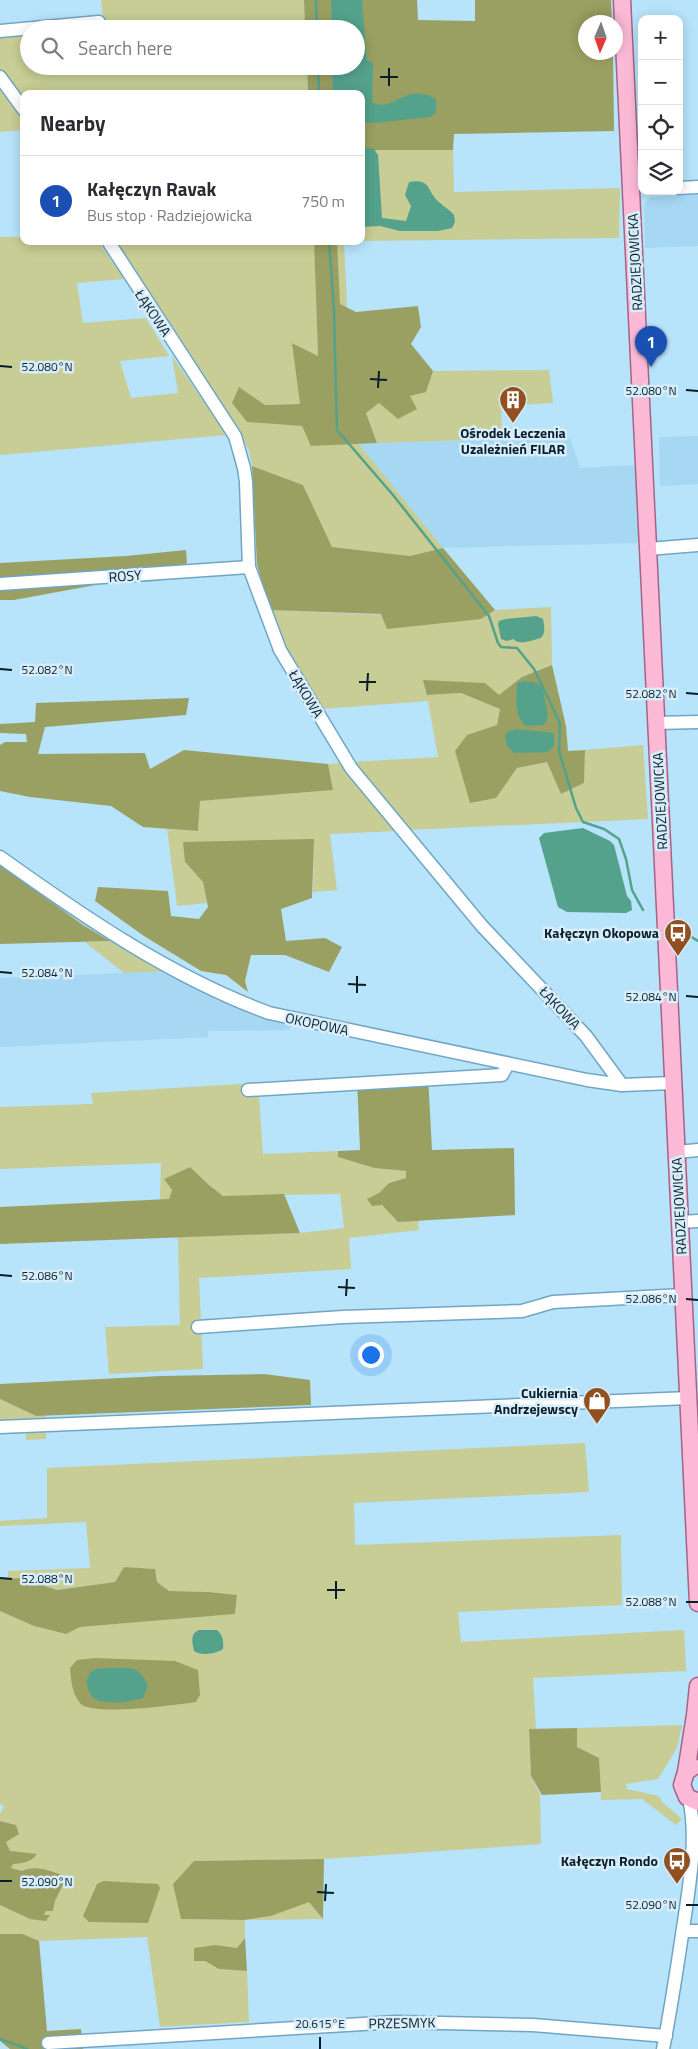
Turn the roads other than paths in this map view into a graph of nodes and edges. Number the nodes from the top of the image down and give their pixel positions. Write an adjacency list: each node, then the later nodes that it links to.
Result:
1 (622, 0): 8 (main road, RADZIEJOWICKA)
2 (20, 29): 3 (street)
3 (0, 31)
4 (0, 77): 5 (street)
5 (20, 104)
6 (683, 188): 7 (street)
7 (698, 188)
8 (636, 190): 11 (main road, RADZIEJOWICKA)
9 (111, 245): 12 (street, ŁĄKOWA)
10 (698, 545): 11 (street)
11 (648, 549): 15 (main road, RADZIEJOWICKA)
12 (249, 567): 13 (street, ROSY); 19 (street, ŁĄKOWA)
13 (0, 584)
14 (698, 722): 15 (street)
15 (656, 723): 18 (main road, RADZIEJOWICKA)
16 (0, 858): 17 (street, OKOPOWA)
17 (508, 1064): 19 (street, OKOPOWA); 20 (street)
18 (672, 1083): 19 (street, OKOPOWA); 22 (main road, RADZIEJOWICKA)
19 (622, 1086)
20 (248, 1090)
21 (698, 1150): 22 (street)
22 (677, 1152): 24 (main road, RADZIEJOWICKA)
23 (698, 1221): 24 (street)
24 (680, 1222): 25 (main road, RADZIEJOWICKA)
25 (683, 1295): 26 (street); 27 (main road, RADZIEJOWICKA)
26 (198, 1327)
27 (689, 1398): 28 (street); 29 (main road, RADZIEJOWICKA)
28 (0, 1427)
29 (698, 1603)
30 (698, 1686): 31 (main road)
31 (692, 1769): 32 (main road)
32 (694, 1800): 34 (street)
33 (698, 1841): 34 (street)
34 (694, 1865): 35 (street)
35 (683, 1931): 36 (street); 37 (street)
36 (698, 1931)
37 (666, 2036): 38 (street, PRZESMYK); 39 (street)
38 (48, 2043)
39 (663, 2049)

